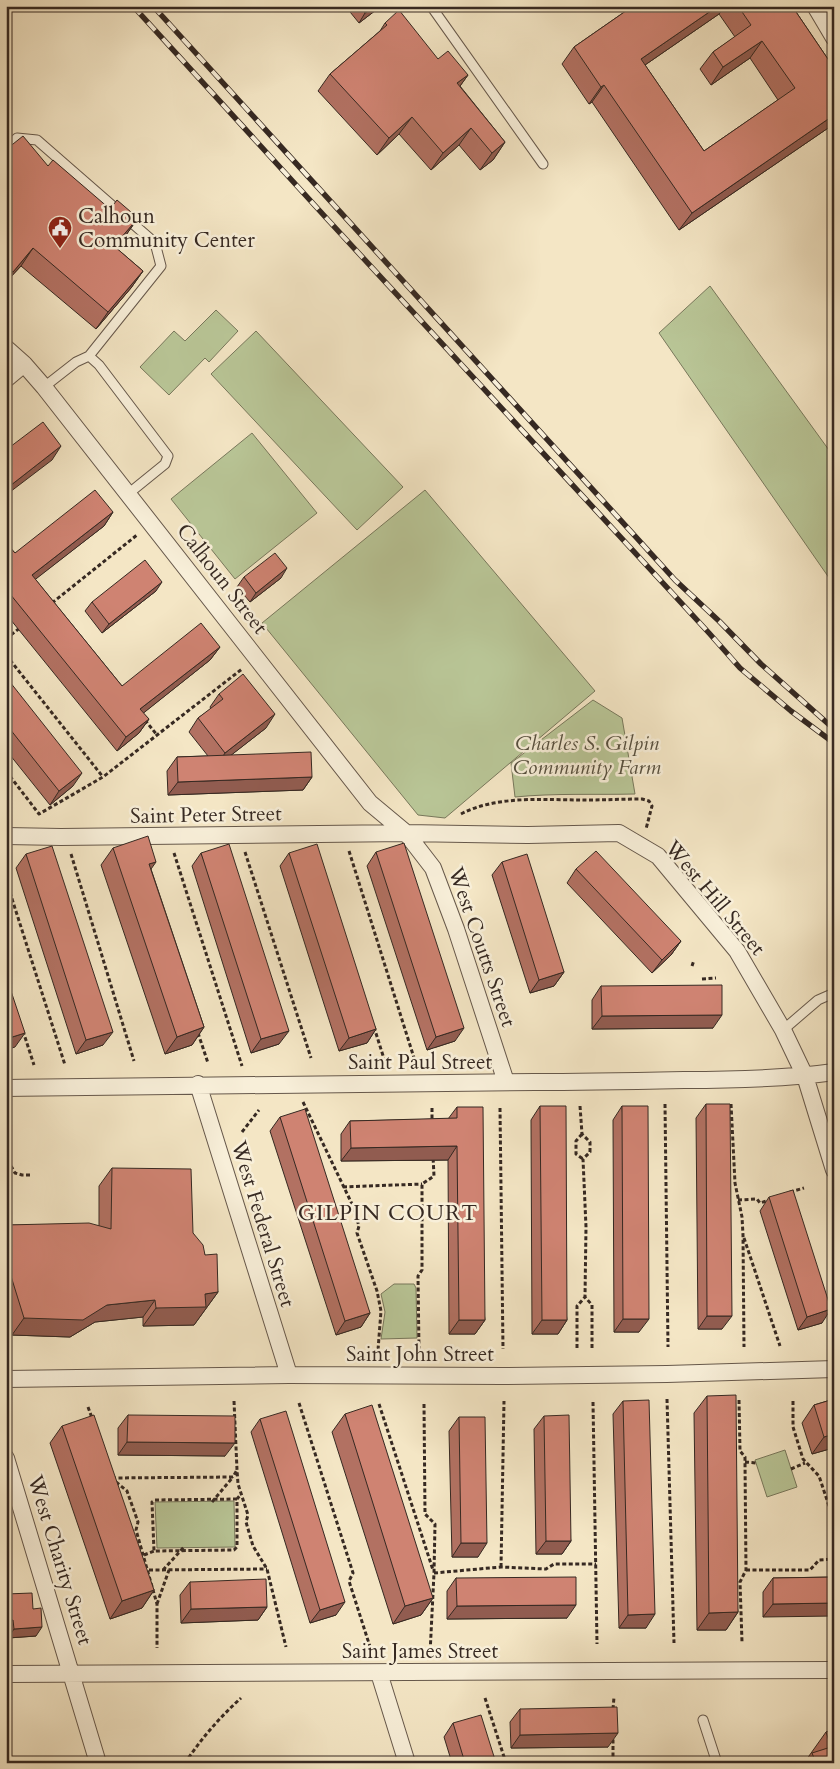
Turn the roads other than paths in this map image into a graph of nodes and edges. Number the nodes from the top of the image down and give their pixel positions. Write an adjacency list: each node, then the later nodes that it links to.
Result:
1 (431, 6): 5 (lane)
2 (815, 6): 3 (street)
3 (834, 38)
4 (6, 149): 7 (lane)
5 (542, 164)
6 (6, 348): 8 (street, Calhoun Street)
7 (89, 356): 10 (lane); 11 (lane)
8 (24, 364): 9 (street); 10 (street, Calhoun Street)
9 (6, 379)
10 (44, 387): 11 (street, Calhoun Street)
11 (128, 494): 12 (street, Calhoun Street)
12 (406, 833): 13 (street, Saint Peter Street); 15 (street, West Hill Street); 18 (street, West Coutts Street)
13 (6, 836)
14 (834, 993): 15 (lane)
15 (784, 1030): 17 (street, West Hill Street)
16 (834, 1072): 17 (street, Saint Paul Street)
17 (805, 1076): 18 (street, Saint Paul Street); 21 (street, West Hill Street)
18 (506, 1082): 19 (street, Saint Paul Street)
19 (198, 1084): 20 (street, Saint Paul Street); 23 (street, West Federal Street)
20 (6, 1088)
21 (834, 1170)
22 (834, 1369): 23 (street, Saint John Street)
23 (288, 1375): 24 (street, Saint John Street)
24 (6, 1379)
25 (6, 1458): 29 (street, West Charity Street)
26 (834, 1670): 27 (street, Saint James Street)
27 (379, 1672): 29 (street, Saint James Street); 32 (street)
28 (6, 1674): 29 (street, Saint James Street)
29 (73, 1674): 31 (street, West Charity Street)
30 (703, 1720): 33 (lane)
31 (98, 1763)
32 (407, 1763)
33 (717, 1763)

